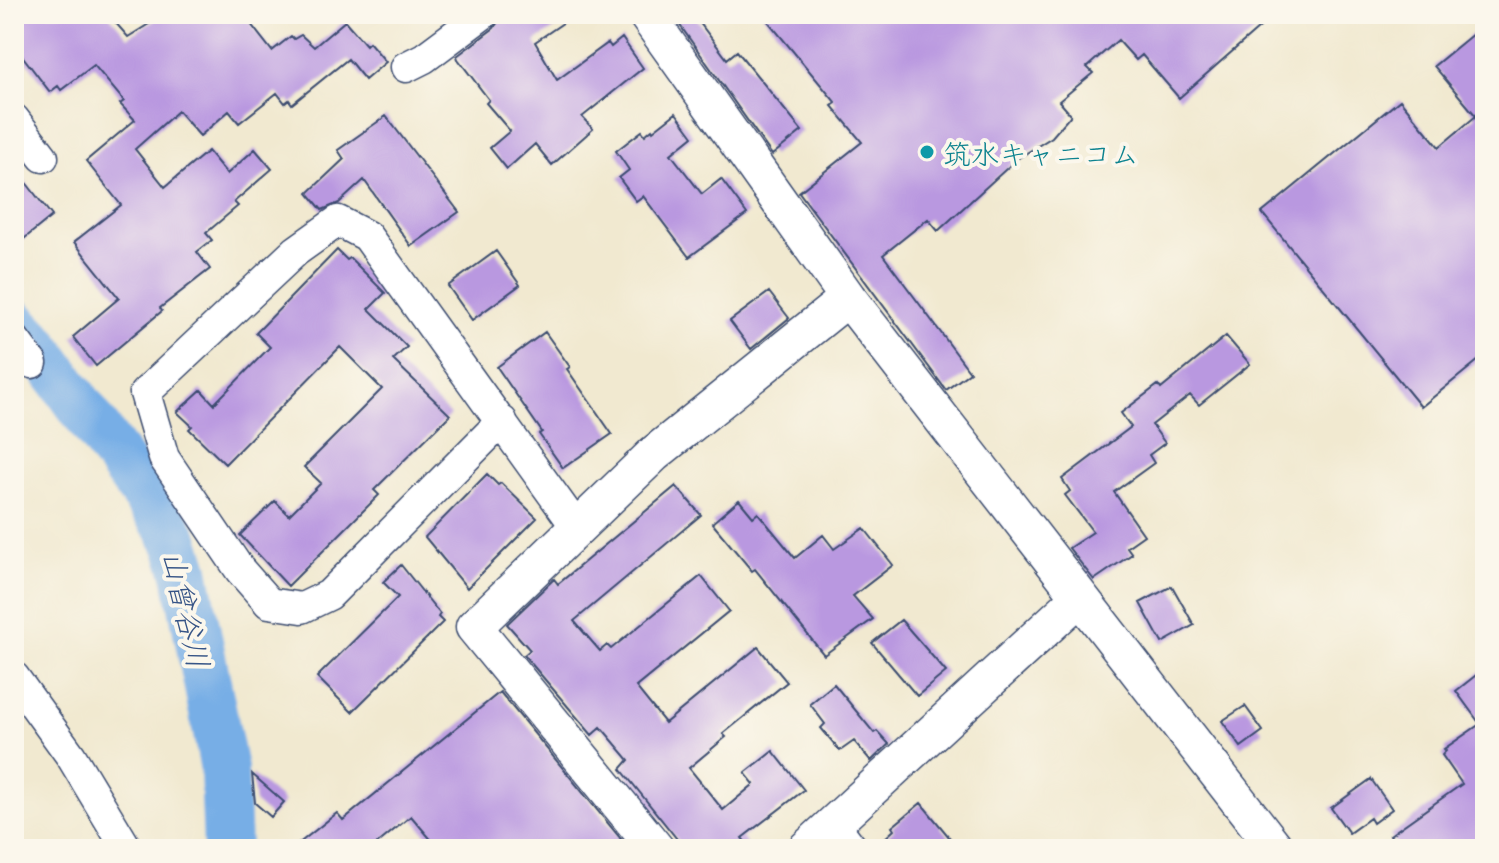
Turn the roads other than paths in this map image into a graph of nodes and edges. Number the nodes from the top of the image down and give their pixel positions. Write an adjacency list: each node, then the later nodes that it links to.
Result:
1 (483, 14): 3 (street)
2 (646, 14): 6 (street)
3 (406, 67)
4 (14, 119): 5 (street)
5 (43, 157)
6 (848, 298): 8 (street); 9 (street)
7 (502, 421): 7 (street); 8 (street)
8 (577, 528): 13 (street)
9 (1080, 597): 11 (street); 16 (street)
10 (14, 677): 12 (street)
11 (839, 818): 14 (street); 15 (lane)
12 (127, 849)
13 (656, 849)
14 (806, 849)
15 (863, 849)
16 (1276, 849)

